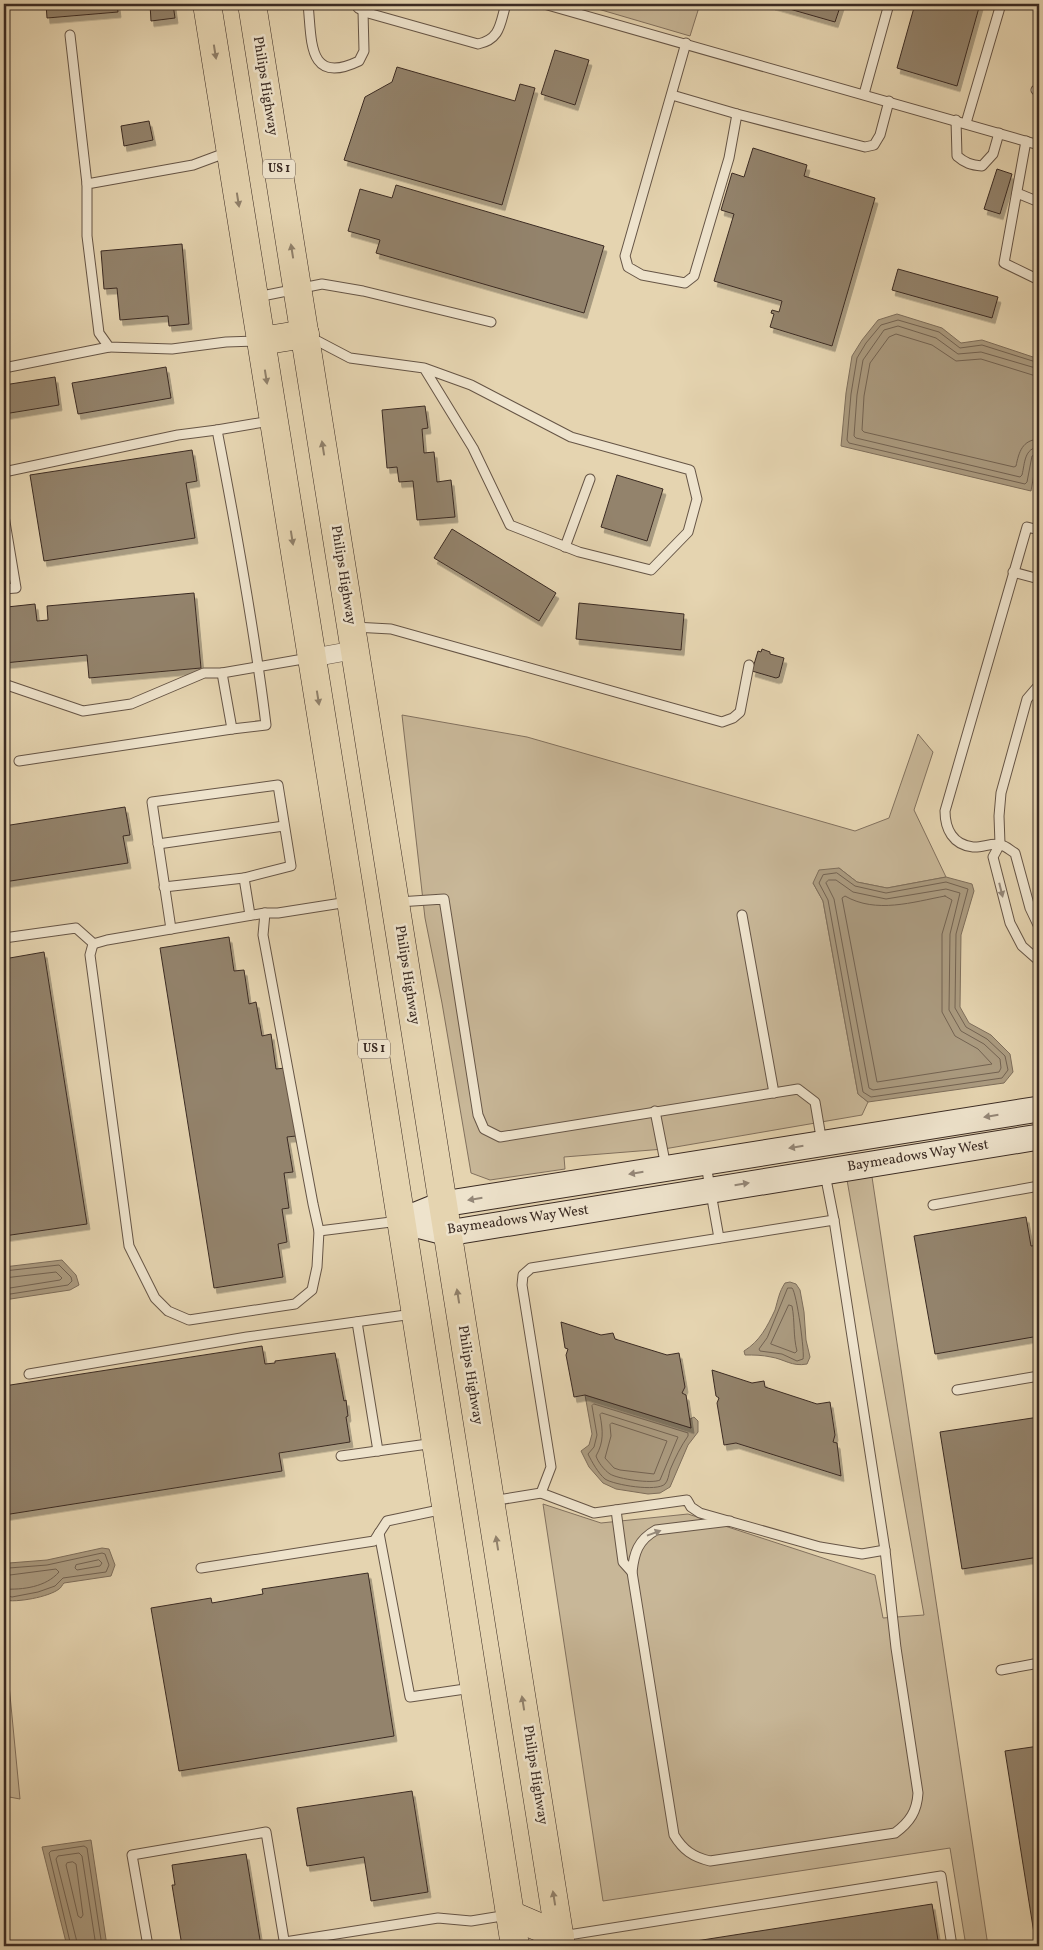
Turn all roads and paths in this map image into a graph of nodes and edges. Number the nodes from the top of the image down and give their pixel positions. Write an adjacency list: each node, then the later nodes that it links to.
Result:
1 (207, 4): 20 (main road, US 1, one-way to 20)
2 (252, 4): 25 (main road, Philips Highway / US 1, one-way to 2)
3 (308, 4): 8 (lane)
4 (506, 4): 8 (lane)
5 (544, 4): 10 (lane)
6 (889, 4): 11 (lane)
7 (1001, 4): 16 (lane)
8 (360, 7)
9 (70, 35): 21 (lane)
10 (686, 43): 11 (lane); 12 (lane)
11 (864, 94): 13 (lane)
12 (672, 95): 14 (lane); 14 (lane)
13 (889, 101): 14 (lane); 15 (lane)
14 (737, 114)
15 (956, 120): 16 (lane); 17 (lane)
16 (966, 124): 17 (lane)
17 (999, 133): 18 (lane)
18 (1026, 141): 19 (lane); 22 (lane)
19 (1039, 145)
20 (231, 152): 21 (lane); 26 (main road, US 1, one-way to 26)
21 (87, 184): 30 (lane)
22 (1017, 193): 23 (lane); 24 (lane)
23 (1039, 202)
24 (1039, 280)
25 (298, 288): 26 (lane); 27 (lane); 28 (main road, Philips Highway / US 1)
26 (254, 298): 29 (main road, US 1)
27 (491, 322)
28 (305, 334): 29 (main road); 32 (lane); 43 (main road, Philips Highway / US 1, one-way to 28)
29 (261, 341): 30 (lane); 33 (main road, US 1, one-way to 33)
30 (109, 348): 31 (lane)
31 (4, 368)
32 (424, 368): 39 (lane); 39 (lane)
33 (273, 421): 34 (lane); 44 (main road, US 1, one-way to 44)
34 (217, 430): 35 (lane); 46 (lane)
35 (4, 472)
36 (590, 479): 39 (lane)
37 (4, 516): 42 (lane)
38 (1039, 530): 40 (lane)
39 (565, 547)
40 (1013, 572): 41 (lane); 54 (lane)
41 (1039, 579)
42 (4, 589)
43 (353, 638): 44 (street); 45 (lane); 58 (main road, Philips Highway / US 1)
44 (311, 658): 46 (lane); 57 (main road, US 1, one-way to 57)
45 (750, 665)
46 (258, 667): 47 (lane); 50 (lane)
47 (222, 673): 48 (lane); 50 (lane)
48 (4, 684)
49 (1039, 685): 54 (lane)
50 (232, 729): 51 (lane)
51 (19, 761)
52 (284, 826): 53 (lane); 53 (lane); 55 (lane)
53 (158, 844): 56 (lane)
54 (1000, 844): 62 (lane); 66 (lane, one-way to 66)
55 (244, 878): 56 (lane); 61 (lane)
56 (164, 887): 63 (lane)
57 (351, 901): 59 (lane); 80 (main road, US 1)
58 (395, 903): 69 (lane); 77 (main road, Philips Highway / US 1)
59 (266, 913): 61 (lane); 81 (lane)
60 (742, 914): 67 (lane)
61 (250, 915): 63 (lane)
62 (1039, 927)
63 (171, 929): 65 (lane)
64 (4, 938): 65 (lane)
65 (94, 944): 81 (lane)
66 (1039, 962)
67 (774, 1093): 69 (lane); 71 (lane)
68 (1039, 1109): 71 (street, Baymeadows Way West, one-way to 71)
69 (654, 1111): 73 (lane)
70 (1039, 1136): 74 (street, Baymeadows Way West)
71 (822, 1143): 72 (street, Baymeadows Way West, one-way to 72)
72 (706, 1162): 73 (street, Baymeadows Way West); 76 (lane)
73 (666, 1168): 77 (street, Baymeadows Way West, one-way to 77)
74 (825, 1172): 76 (street, Baymeadows Way West, one-way to 74); 79 (lane)
75 (1039, 1186): 78 (lane)
76 (710, 1189): 82 (street, Baymeadows Way West); 83 (lane)
77 (443, 1204): 80 (street, Baymeadows Way West); 82 (main road, Philips Highway / US 1)
78 (933, 1205)
79 (834, 1220): 83 (lane); 98 (lane)
80 (401, 1221): 81 (lane); 82 (street, Baymeadows Way West); 84 (main road, US 1)
81 (319, 1231)
82 (448, 1233): 93 (main road, Philips Highway / US 1, one-way to 82)
83 (720, 1238): 92 (lane)
84 (416, 1314): 85 (lane); 89 (main road, US 1)
85 (357, 1322): 86 (lane); 90 (lane)
86 (29, 1374)
87 (1039, 1376): 88 (lane)
88 (957, 1390)
89 (436, 1443): 90 (lane); 94 (main road, US 1)
90 (378, 1451): 91 (lane)
91 (341, 1456)
92 (541, 1492): 93 (lane); 95 (lane)
93 (490, 1501): 94 (main road); 105 (main road, Philips Highway / US 1, one-way to 93)
94 (447, 1508): 97 (lane); 103 (main road, US 1)
95 (616, 1510): 96 (lane); 100 (lane)
96 (730, 1521): 98 (lane); 100 (lane, one-way to 96)
97 (379, 1533): 99 (lane); 103 (lane)
98 (885, 1550): 100 (lane)
99 (201, 1568)
100 (632, 1572)
101 (1039, 1663): 102 (lane)
102 (1001, 1670)
103 (475, 1688): 104 (main road, US 1)
104 (511, 1915): 105 (main road); 106 (lane); 108 (main road, US 1)
105 (560, 1941): 109 (lane)
106 (285, 1944): 107 (lane)
107 (148, 1946)
108 (515, 1946)
109 (952, 1946)

